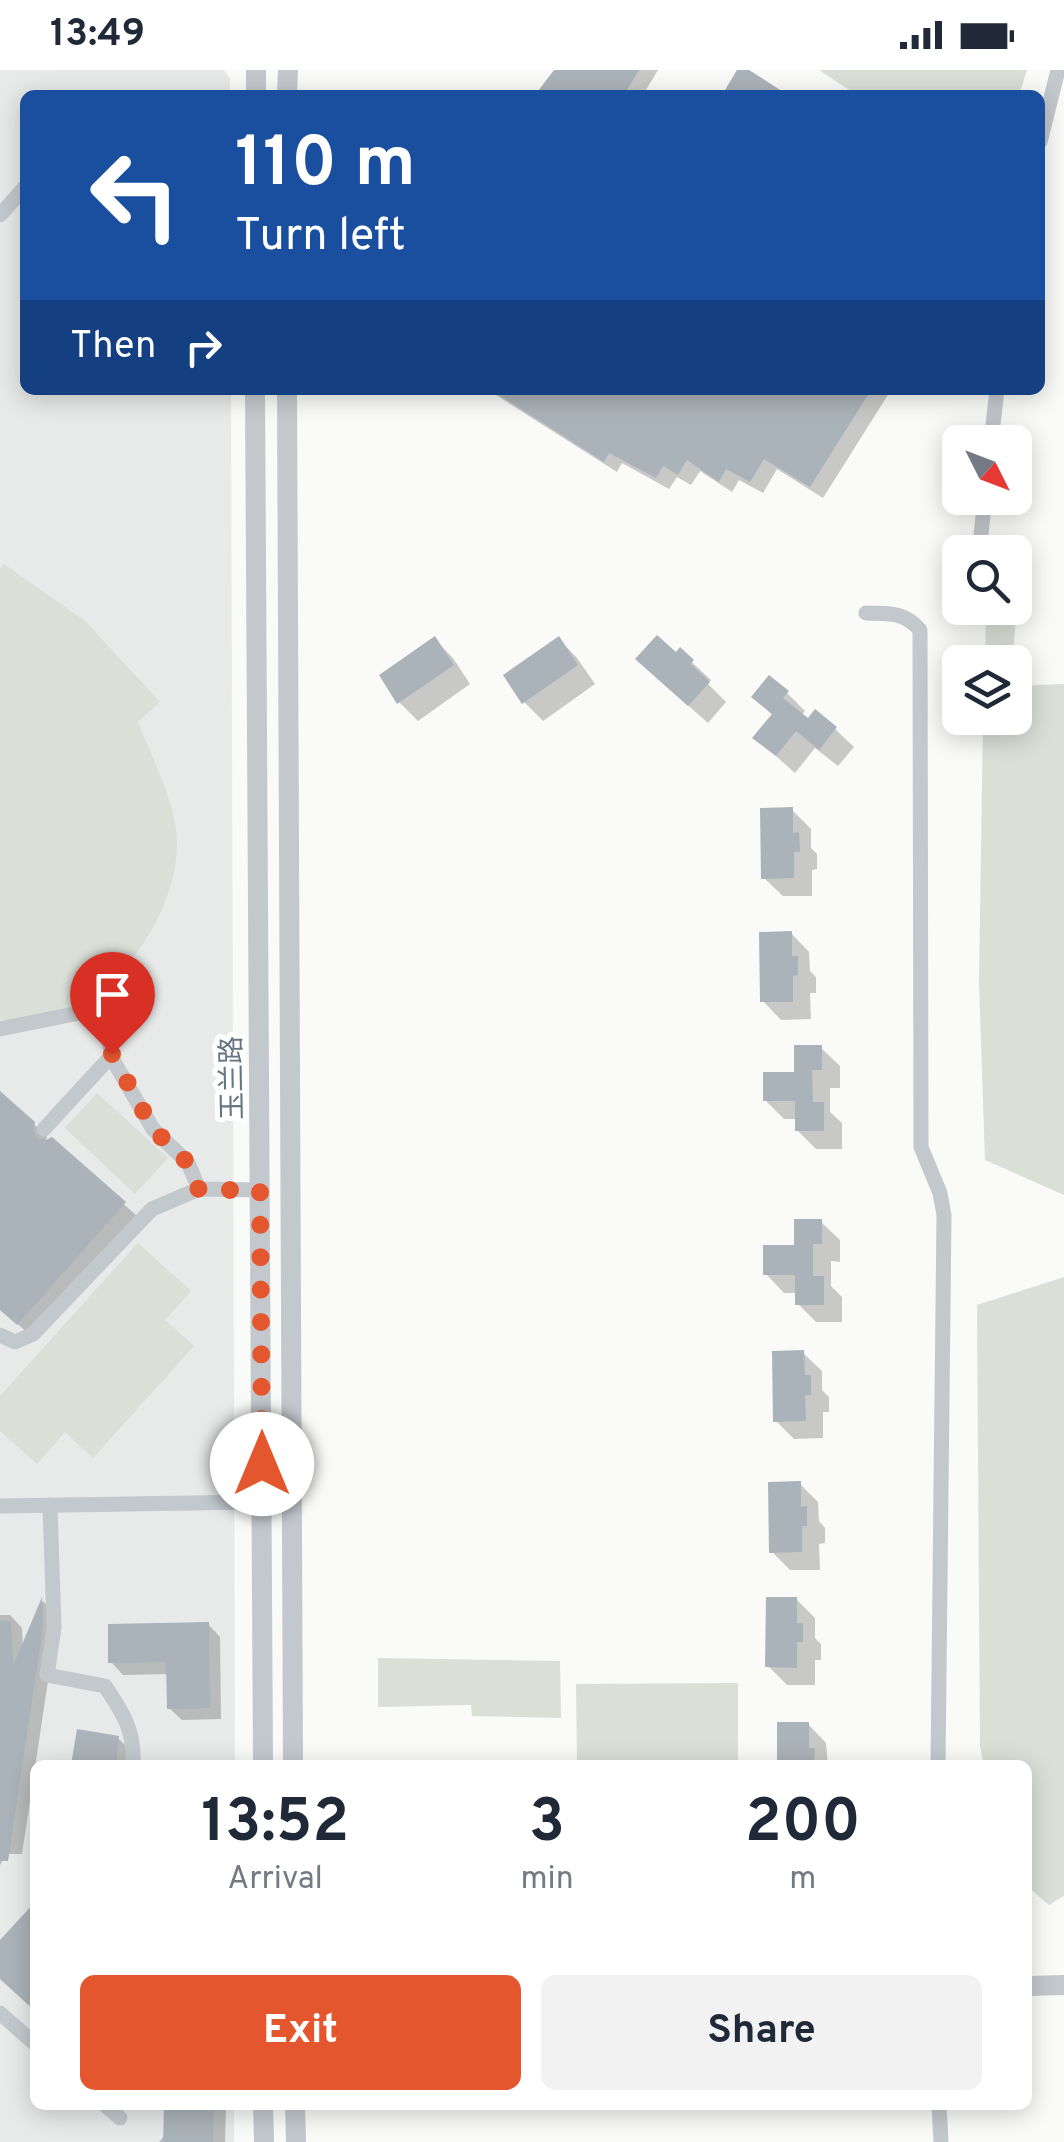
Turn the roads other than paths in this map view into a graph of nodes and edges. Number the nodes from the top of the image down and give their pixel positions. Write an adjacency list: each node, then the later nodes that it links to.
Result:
1 (1058, 70): 2 (street)
2 (1045, 122)
3 (20, 193): 4 (street)
4 (0, 216)
5 (255, 395): 14 (street, 玉兰路)
6 (287, 395): 21 (street)
7 (996, 395): 8 (street)
8 (993, 425)
9 (866, 614): 22 (street)
10 (0, 1029): 11 (street)
11 (112, 1054): 12 (street); 13 (street)
12 (44, 1129)
13 (199, 1190): 14 (street); 15 (street)
14 (260, 1190): 16 (street, 玉兰路)
15 (0, 1335)
16 (262, 1502): 17 (street); 20 (street, 玉兰路)
17 (50, 1505): 18 (street); 19 (street)
18 (0, 1506)
19 (133, 1760)
20 (263, 1760)
21 (293, 1760)
22 (938, 1760)
23 (1064, 1985): 24 (street)
24 (1032, 1986)
25 (0, 2014): 26 (street)
26 (30, 2040)
27 (111, 2110): 31 (street)
28 (264, 2110): 32 (street)
29 (294, 2110): 33 (street)
30 (939, 2110): 34 (street)
31 (120, 2118)
32 (264, 2142)
33 (296, 2142)
34 (941, 2142)

